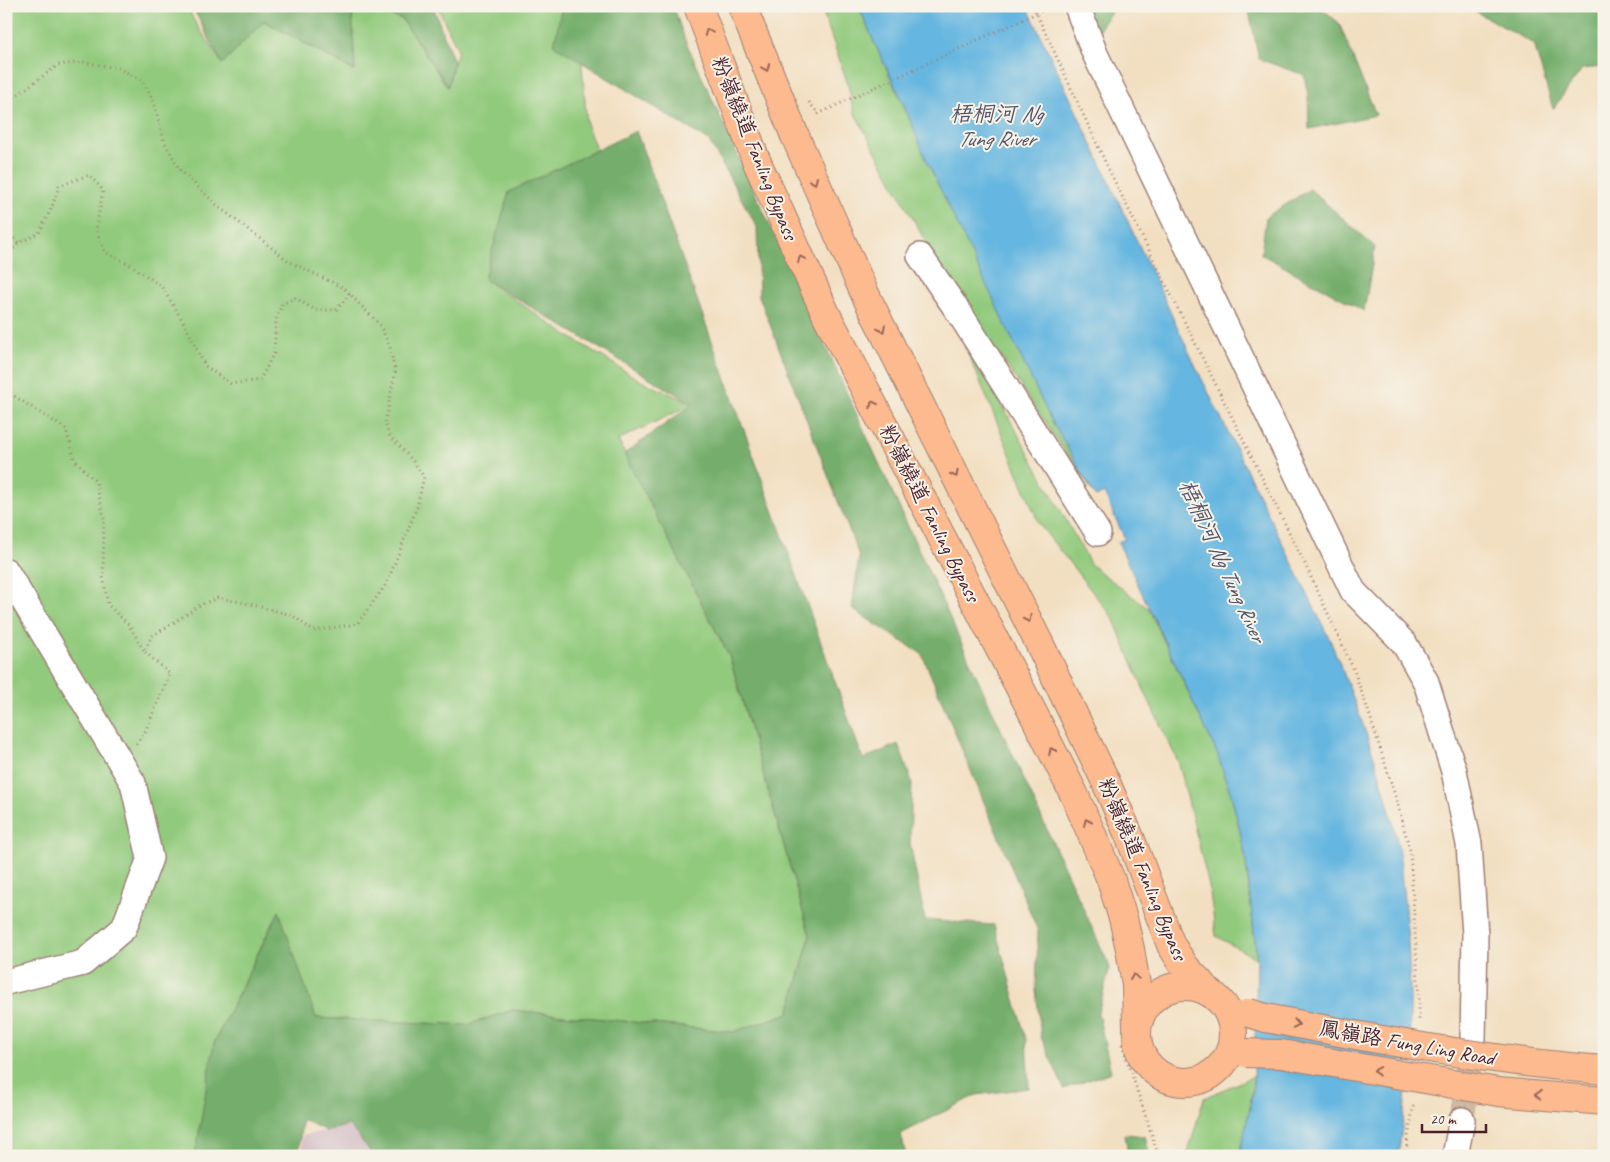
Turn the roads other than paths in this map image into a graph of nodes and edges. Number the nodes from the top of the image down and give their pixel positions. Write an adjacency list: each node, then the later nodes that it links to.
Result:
1 (698, 6): 9 (main road, 粉嶺繞道 Fanling Bypass, one-way to 1, bridge)
2 (742, 6): 8 (main road, 粉嶺繞道 Fanling Bypass, one-way to 8, bridge)
3 (1076, 6): 10 (lane)
4 (920, 256): 5 (lane)
5 (1098, 533)
6 (6, 571): 7 (lane)
7 (6, 982)
8 (1212, 994): 9 (main road); 11 (main road); 12 (main road, 鳳嶺路 Fung Ling Road, one-way to 12, bridge)
9 (1138, 1026): 11 (main road)
10 (1473, 1039)
11 (1237, 1055): 13 (main road, 鳳嶺路 Fung Ling Road, one-way to 11, bridge)
12 (1604, 1070)
13 (1604, 1101)
14 (1462, 1120): 15 (lane)
15 (1455, 1156)

